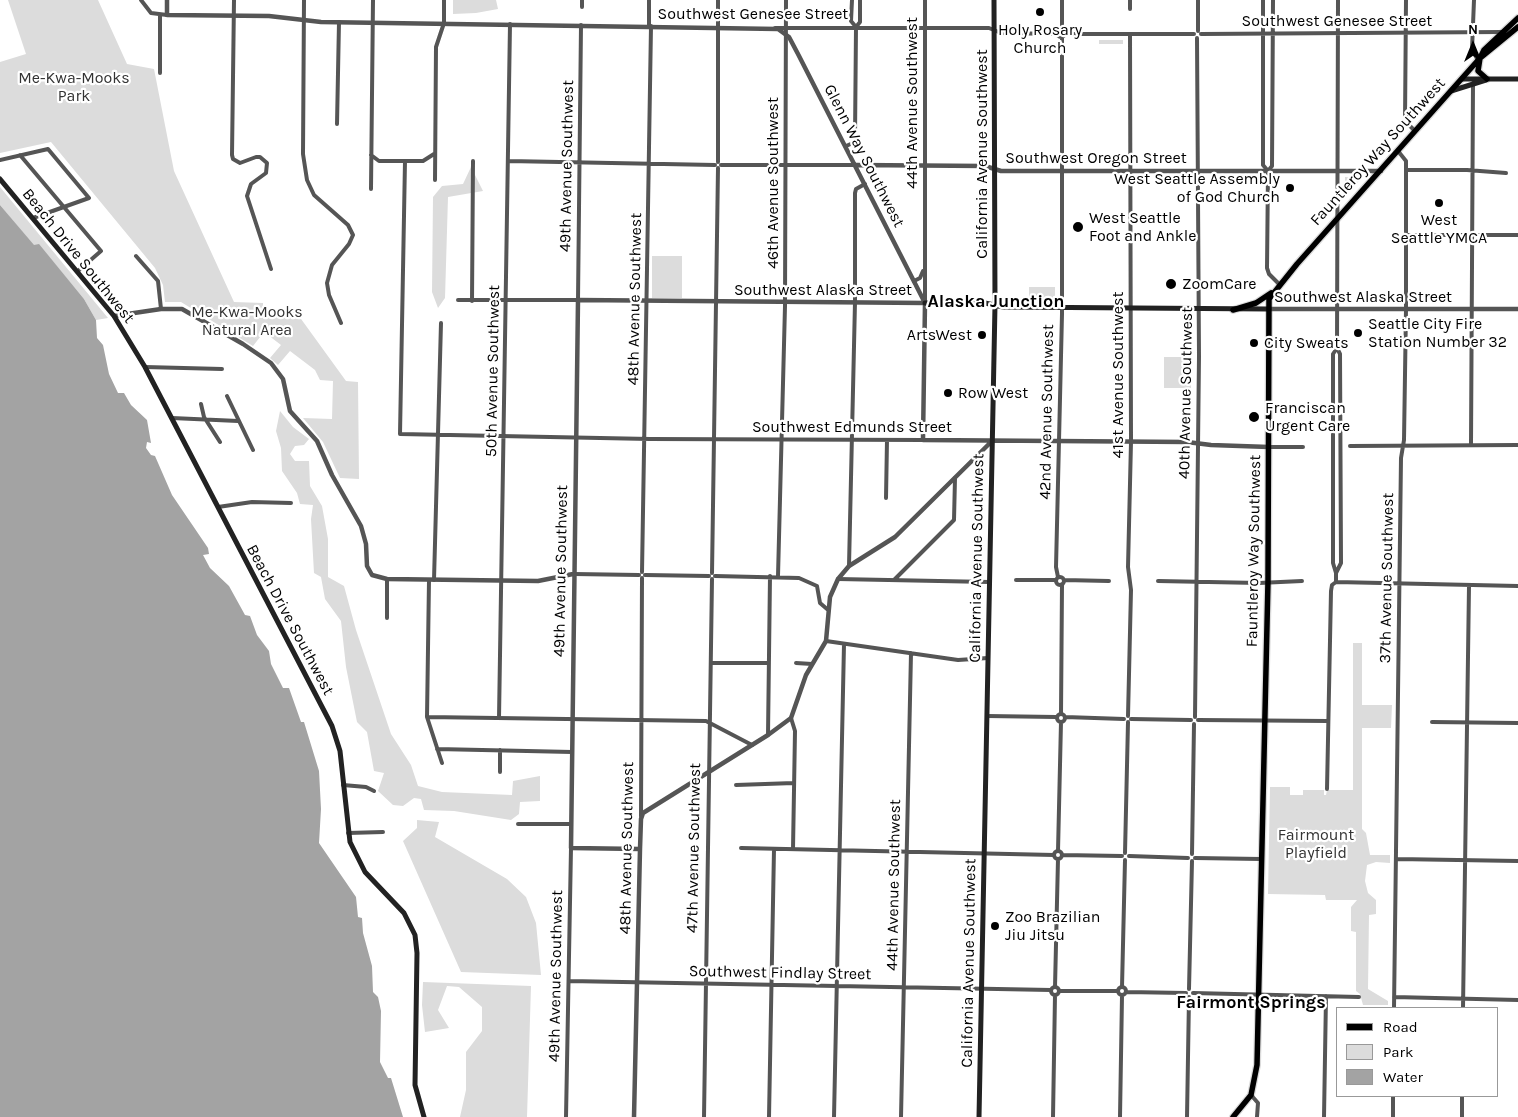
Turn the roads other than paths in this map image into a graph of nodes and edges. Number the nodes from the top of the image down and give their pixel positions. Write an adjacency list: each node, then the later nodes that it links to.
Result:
1 (141, 0): 26 (street)
2 (167, 0): 25 (street)
3 (234, 0): 27 (street)
4 (304, 0): 29 (street)
5 (373, 0): 31 (street)
6 (444, 0): 32 (street)
7 (582, 0): 23 (street)
8 (649, 0): 35 (street, 48th Avenue Southwest)
9 (718, 0): 36 (street, 47th Avenue Southwest)
10 (786, 0): 42 (street, 46th Avenue Southwest)
11 (852, 0): 37 (street)
12 (860, 0): 37 (street)
13 (925, 0): 39 (street, 44th Avenue Southwest)
14 (994, 0): 41 (main road, California Avenue Southwest)
15 (1062, 0): 40 (street)
16 (1130, 0): 24 (street)
17 (1198, 0): 44 (street)
18 (1263, 0): 47 (street)
19 (1273, 0): 48 (street)
20 (1338, 0): 49 (street)
21 (1406, 0): 50 (street)
22 (1474, 0): 51 (street)
23 (582, 7)
24 (1130, 9)
25 (166, 15): 26 (street, Southwest Genesee Street); 27 (street, Southwest Genesee Street)
26 (160, 16): 54 (street)
27 (234, 16): 29 (street, Southwest Genesee Street); 99 (street)
28 (1518, 18): 43 (main road, Fauntleroy Way Southwest)
29 (304, 19): 30 (street, Southwest Genesee Street); 125 (street)
30 (339, 22): 31 (street, Southwest Genesee Street); 60 (street)
31 (373, 23): 32 (street, Southwest Genesee Street); 66 (street)
32 (444, 24): 33 (street, Southwest Genesee Street); 64 (street)
33 (510, 24): 34 (street, Southwest Genesee Street); 69 (street, 50th Avenue Southwest)
34 (582, 25): 35 (street, Southwest Genesee Street); 71 (street, 49th Avenue Southwest)
35 (650, 26): 36 (street, Southwest Genesee Street); 72 (street, 48th Avenue Southwest)
36 (718, 27): 42 (street, Southwest Genesee Street); 73 (street, 47th Avenue Southwest)
37 (856, 27): 39 (street, Southwest Genesee Street); 42 (street, Southwest Genesee Street); 62 (street)
38 (1518, 27): 53 (main road, Fauntleroy Way Southwest)
39 (925, 28): 41 (street, Southwest Genesee Street); 76 (street, 44th Avenue Southwest)
40 (1062, 29): 45 (street); 52 (street)
41 (994, 30): 45 (street, Southwest Genesee Street); 77 (main road, California Avenue Southwest)
42 (785, 31): 62 (street, Glenn Way Southwest); 74 (street, 46th Avenue Southwest)
43 (1502, 32): 51 (street, Southwest Genesee Street); 53 (main road, Fauntleroy Way Southwest)
44 (1198, 33): 46 (street, Southwest Genesee Street); 47 (street, Southwest Genesee Street); 81 (street, 40th Avenue Southwest)
45 (1058, 34): 52 (street)
46 (1130, 34): 52 (street, Southwest Genesee Street); 80 (street, 41st Avenue Southwest)
47 (1263, 34): 48 (street, Southwest Genesee Street); 84 (street)
48 (1272, 34): 49 (street, Southwest Genesee Street); 84 (street)
49 (1338, 34): 50 (street, Southwest Genesee Street); 85 (street)
50 (1406, 34): 51 (street, Southwest Genesee Street); 61 (street)
51 (1472, 34): 53 (street)
52 (1063, 36): 79 (street, 42nd Avenue Southwest)
53 (1479, 59): 55 (main road, Fauntleroy Way Southwest); 56 (main road)
54 (160, 73)
55 (1462, 78): 58 (main road); 59 (main road, Fauntleroy Way Southwest)
56 (1490, 79): 57 (main road); 58 (main road)
57 (1518, 79)
58 (1474, 81): 59 (main road); 83 (street)
59 (1450, 92): 61 (main road, Fauntleroy Way Southwest)
60 (337, 124)
61 (1415, 131): 63 (main road, Fauntleroy Way Southwest)
62 (846, 146): 75 (street, Glenn Way Southwest)
63 (1398, 151): 78 (street, 37th Avenue Southwest); 82 (main road, Fauntleroy Way Southwest)
64 (435, 152): 68 (street); 88 (street)
65 (20, 155): 67 (street); 91 (street); 91 (street)
66 (371, 155): 68 (street); 90 (street)
67 (0, 160)
68 (405, 161): 135 (street, Southwest Edmunds Street)
69 (508, 161): 71 (street, Southwest Oregon Street); 105 (street, 50th Avenue Southwest)
70 (473, 162): 107 (street)
71 (579, 162): 72 (street, Southwest Oregon Street); 106 (street, 49th Avenue Southwest)
72 (650, 164): 73 (street, Southwest Oregon Street); 108 (street, 48th Avenue Southwest)
73 (718, 165): 74 (street, Southwest Oregon Street); 110 (street, 47th Avenue Southwest)
74 (785, 165): 75 (street, Southwest Oregon Street); 109 (street, 46th Avenue Southwest)
75 (856, 166): 76 (street, Southwest Oregon Street); 89 (street, Glenn Way Southwest)
76 (924, 166): 77 (street, Southwest Oregon Street); 98 (street, 44th Avenue Southwest)
77 (995, 170): 79 (street, Southwest Oregon Street); 113 (main road, California Avenue Southwest)
78 (1406, 170): 83 (street); 94 (street, 37th Avenue Southwest)
79 (1062, 171): 80 (street, Southwest Oregon Street); 114 (street, 42nd Avenue Southwest)
80 (1130, 171): 81 (street, Southwest Oregon Street); 115 (street, 41st Avenue Southwest)
81 (1198, 171): 84 (street, Southwest Oregon Street); 117 (street, 40th Avenue Southwest)
82 (1381, 171): 85 (street, Southwest Oregon Street); 92 (main road, Fauntleroy Way Southwest)
83 (1473, 171): 86 (street); 95 (street)
84 (1268, 172): 85 (street, Southwest Oregon Street); 102 (street)
85 (1337, 172): 92 (street)
86 (1506, 173)
87 (0, 178): 93 (main road, Beach Drive Southwest)
88 (436, 180)
89 (865, 184): 101 (street, Glenn Way Southwest); 111 (street)
90 (371, 189)
91 (64, 207): 93 (street); 100 (street)
92 (1337, 217): 102 (main road, Fauntleroy Way Southwest); 119 (street)
93 (33, 218): 100 (main road, Beach Drive Southwest)
94 (1406, 235): 95 (street); 120 (street, 37th Avenue Southwest)
95 (1474, 235): 96 (street); 121 (street)
96 (1518, 235)
97 (136, 256): 116 (street)
98 (925, 267): 101 (street); 112 (street, 44th Avenue Southwest)
99 (271, 269)
100 (78, 271): 124 (main road, Beach Drive Southwest)
101 (914, 281): 112 (street, Glenn Way Southwest)
102 (1279, 284): 103 (main road, Fauntleroy Way Southwest)
103 (1272, 292): 118 (main road, Fauntleroy Way Southwest); 123 (main road)
104 (458, 300): 107 (street, Southwest Alaska Street)
105 (507, 300): 106 (street, Southwest Alaska Street); 107 (street, Southwest Alaska Street); 136 (street, 50th Avenue Southwest)
106 (578, 300): 108 (street, Southwest Alaska Street); 137 (street, 49th Avenue Southwest)
107 (472, 301)
108 (647, 301): 110 (street, Southwest Alaska Street); 138 (street, 48th Avenue Southwest)
109 (785, 301): 110 (street, Southwest Alaska Street); 111 (street, Southwest Alaska Street); 140 (street, 46th Avenue Southwest)
110 (717, 302): 139 (street, 47th Avenue Southwest)
111 (855, 302): 112 (street, Southwest Alaska Street); 141 (street)
112 (925, 303): 113 (main road, Southwest Alaska Street); 143 (street, 44th Avenue Southwest)
113 (995, 305): 114 (main road, Southwest Alaska Street); 144 (main road, California Avenue Southwest)
114 (1062, 307): 115 (main road, Southwest Alaska Street); 146 (street, 42nd Avenue Southwest)
115 (1131, 308): 117 (main road, Southwest Alaska Street); 147 (street, 41st Avenue Southwest)
116 (161, 309): 124 (street); 167 (street)
117 (1199, 309): 123 (main road, Southwest Alaska Street); 148 (street, 40th Avenue Southwest)
118 (1268, 309): 119 (street, Southwest Alaska Street); 123 (main road, Southwest Alaska Street); 153 (main road, Fauntleroy Way Southwest)
119 (1338, 309): 120 (street, Southwest Alaska Street); 127 (street)
120 (1406, 309): 121 (street, Southwest Alaska Street); 150 (street, 37th Avenue Southwest)
121 (1474, 309): 122 (street, Southwest Alaska Street); 149 (street)
122 (1518, 309)
123 (1232, 310)
124 (114, 316): 128 (main road, Beach Drive Southwest)
125 (341, 322)
126 (441, 323): 135 (street)
127 (1337, 348): 161 (street); 161 (street)
128 (145, 367): 129 (street); 132 (main road, Beach Drive Southwest)
129 (222, 368)
130 (227, 396): 134 (street)
131 (201, 404): 133 (street)
132 (172, 418): 133 (street); 159 (main road, Beach Drive Southwest)
133 (207, 420): 134 (street); 145 (street)
134 (238, 421): 155 (street)
135 (437, 435): 136 (street, Southwest Edmunds Street); 170 (street)
136 (504, 436): 137 (street, Southwest Edmunds Street); 171 (street, 50th Avenue Southwest)
137 (576, 437): 138 (street, Southwest Edmunds Street); 162 (street, 49th Avenue Southwest)
138 (645, 439): 139 (street, Southwest Edmunds Street); 163 (street, 48th Avenue Southwest)
139 (715, 439): 140 (street, Southwest Edmunds Street); 164 (street, 47th Avenue Southwest)
140 (782, 440): 141 (street, Southwest Edmunds Street); 166 (street, 46th Avenue Southwest)
141 (852, 440): 142 (street, Southwest Edmunds Street); 160 (street)
142 (886, 440): 143 (street, Southwest Edmunds Street); 157 (street)
143 (923, 440): 144 (street, Southwest Edmunds Street)
144 (992, 441): 146 (street, Southwest Edmunds Street); 156 (street); 177 (main road, California Avenue Southwest)
145 (220, 442)
146 (1059, 442): 147 (street, Southwest Edmunds Street); 169 (street, 42nd Avenue Southwest)
147 (1131, 442): 148 (street, Southwest Edmunds Street); 203 (street, 41st Avenue Southwest)
148 (1198, 444): 153 (street, Southwest Edmunds Street); 179 (street, 40th Avenue Southwest)
149 (1471, 444): 150 (street); 151 (street)
150 (1403, 445): 152 (street); 182 (street, 37th Avenue Southwest)
151 (1518, 445)
152 (1350, 446)
153 (1269, 447): 154 (street, Southwest Edmunds Street); 180 (main road, Fauntleroy Way Southwest)
154 (1303, 448)
155 (253, 450)
156 (955, 478): 160 (street); 172 (street)
157 (886, 498)
158 (291, 503): 159 (street)
159 (218, 507): 222 (main road, Beach Drive Southwest)
160 (849, 566): 168 (street)
161 (1336, 573): 181 (street)
162 (573, 574): 163 (street); 171 (street); 202 (street, 49th Avenue Southwest)
163 (642, 575): 164 (street); 204 (street, 48th Avenue Southwest)
164 (712, 576): 165 (street); 192 (street, 47th Avenue Southwest)
165 (770, 576): 166 (street); 193 (street)
166 (778, 576): 185 (street)
167 (387, 579): 170 (street); 186 (street)
168 (838, 579): 172 (street); 185 (street)
169 (1057, 579): 173 (street); 178 (street)
170 (431, 580): 171 (street); 197 (street)
171 (502, 580): 200 (street, 50th Avenue Southwest)
172 (894, 580): 177 (street)
173 (1016, 580)
174 (1109, 581): 178 (street)
175 (1158, 581): 179 (street)
176 (1302, 581): 180 (street)
177 (989, 582): 190 (main road, California Avenue Southwest)
178 (1063, 582): 195 (street)
179 (1197, 582): 180 (street); 205 (street, 40th Avenue Southwest)
180 (1268, 582): 206 (main road, Fauntleroy Way Southwest)
181 (1336, 582): 182 (street); 207 (street)
182 (1400, 584): 183 (street); 246 (street, 37th Avenue Southwest)
183 (1469, 586): 184 (street); 211 (street)
184 (1518, 586)
185 (827, 609): 187 (street)
186 (387, 618)
187 (826, 641): 188 (street); 194 (street)
188 (844, 644): 189 (street); 236 (street)
189 (911, 653): 190 (street); 238 (street, 44th Avenue Southwest)
190 (988, 658): 196 (main road, California Avenue Southwest)
191 (796, 662): 194 (street)
192 (711, 663): 193 (street); 208 (street, 47th Avenue Southwest)
193 (768, 663): 213 (street)
194 (812, 664): 201 (street)
195 (1061, 714): 198 (street); 199 (street)
196 (987, 716): 198 (street); 239 (main road, California Avenue Southwest)
197 (427, 717): 200 (street); 215 (street)
198 (1056, 717): 209 (street)
199 (1065, 717): 203 (street); 209 (street)
200 (500, 718): 202 (street)
201 (791, 718): 213 (street); 221 (street)
202 (572, 719): 204 (street); 217 (street, 49th Avenue Southwest)
203 (1128, 719): 205 (street); 242 (street, 41st Avenue Southwest)
204 (641, 720): 208 (street); 226 (street, 48th Avenue Southwest)
205 (1195, 720): 206 (street); 243 (street, 40th Avenue Southwest)
206 (1264, 721): 207 (street); 244 (main road, Fauntleroy Way Southwest)
207 (1328, 721): 224 (street)
208 (709, 722): 214 (street); 219 (street, 47th Avenue Southwest)
209 (1061, 722): 237 (street)
210 (1432, 722): 211 (street)
211 (1466, 722): 212 (street); 247 (street)
212 (1518, 723)
213 (768, 736): 214 (street)
214 (752, 745): 219 (street)
215 (437, 749): 216 (street); 218 (street)
216 (500, 750): 217 (street); 220 (street)
217 (572, 752): 228 (street, 49th Avenue Southwest)
218 (442, 763)
219 (708, 771): 226 (street); 251 (street, 47th Avenue Southwest)
220 (500, 772)
221 (794, 783): 223 (street); 235 (street)
222 (343, 785): 225 (street); 230 (main road, Beach Drive Southwest)
223 (736, 785)
224 (1326, 789)
225 (374, 791)
226 (641, 820): 233 (street, 48th Avenue Southwest)
227 (518, 824): 228 (street)
228 (571, 824): 231 (street, 49th Avenue Southwest)
229 (383, 832): 230 (street)
230 (348, 833): 276 (main road, Beach Drive Southwest)
231 (571, 848): 233 (street); 249 (street, 49th Avenue Southwest)
232 (741, 848): 234 (street)
233 (640, 849): 250 (street, 48th Avenue Southwest)
234 (774, 849): 235 (street); 252 (street)
235 (793, 849): 236 (street)
236 (840, 850): 238 (street); 253 (street)
237 (1058, 851): 240 (street); 241 (street)
238 (907, 852): 239 (street); 256 (street, 44th Avenue Southwest)
239 (984, 854): 240 (street); 257 (main road, California Avenue Southwest)
240 (1054, 855): 245 (street)
241 (1062, 855): 242 (street); 245 (street)
242 (1125, 856): 243 (street); 255 (street, 41st Avenue Southwest)
243 (1192, 858): 244 (street); 262 (street, 40th Avenue Southwest)
244 (1261, 858): 264 (main road, Fauntleroy Way Southwest)
245 (1058, 859): 254 (street)
246 (1397, 859): 247 (street); 268 (street, 37th Avenue Southwest)
247 (1465, 860): 248 (street); 269 (street)
248 (1518, 861)
249 (569, 981): 250 (street, Southwest Findlay Street); 277 (street, 49th Avenue Southwest)
250 (638, 982): 251 (street, Southwest Findlay Street); 278 (street, 48th Avenue Southwest)
251 (705, 984): 252 (street, Southwest Findlay Street); 279 (street, 47th Avenue Southwest)
252 (772, 985): 253 (street, Southwest Findlay Street); 280 (street)
253 (838, 986): 256 (street, Southwest Findlay Street); 281 (street)
254 (1055, 987): 258 (street); 259 (street)
255 (1122, 987): 260 (street); 261 (street)
256 (904, 988): 257 (street, Southwest Findlay Street); 282 (street, 44th Avenue Southwest)
257 (981, 989): 258 (street, Southwest Findlay Street); 283 (main road, California Avenue Southwest)
258 (1051, 990): 263 (street)
259 (1059, 991): 260 (street); 263 (street)
260 (1118, 992): 265 (street)
261 (1126, 992): 262 (street); 265 (street)
262 (1189, 993): 264 (street); 286 (street, 40th Avenue Southwest)
263 (1055, 995): 284 (street)
264 (1259, 995): 266 (street); 273 (main road, Fauntleroy Way Southwest)
265 (1122, 996): 285 (street)
266 (1326, 996): 267 (street); 289 (street)
267 (1359, 997)
268 (1394, 997): 269 (street); 271 (street, 37th Avenue Southwest)
269 (1463, 999): 270 (street); 272 (street)
270 (1518, 1000)
271 (1394, 1007)
272 (1463, 1007)
273 (1250, 1095): 287 (main road, Fauntleroy Way Southwest); 288 (street)
274 (1393, 1097): 290 (street)
275 (1462, 1097): 291 (street)
276 (424, 1117)
277 (566, 1117)
278 (634, 1117)
279 (704, 1117)
280 (769, 1117)
281 (834, 1117)
282 (902, 1117)
283 (979, 1117)
284 (1053, 1117)
285 (1120, 1117)
286 (1187, 1117)
287 (1233, 1117)
288 (1257, 1117)
289 (1324, 1117)
290 (1393, 1117)
291 (1462, 1117)

